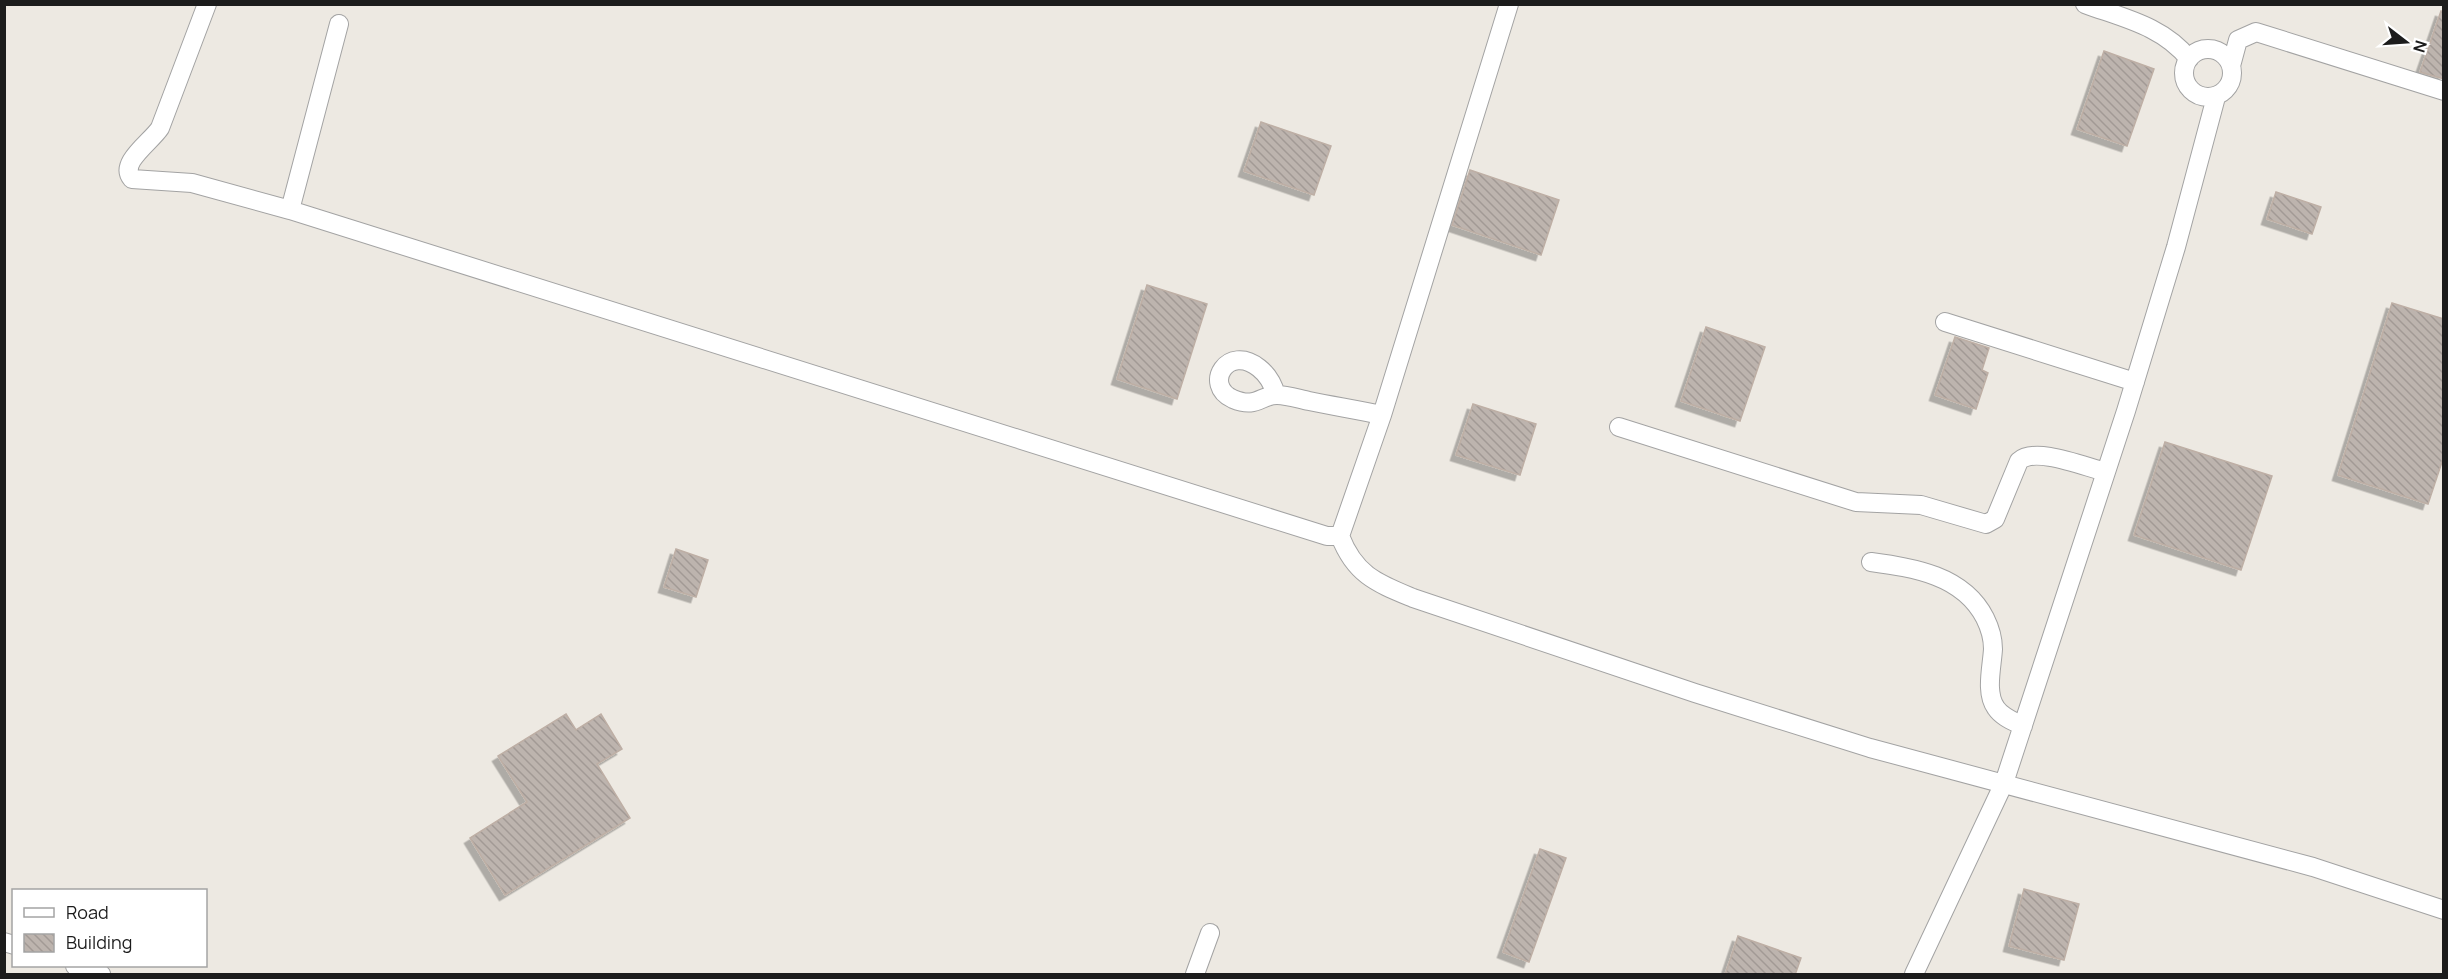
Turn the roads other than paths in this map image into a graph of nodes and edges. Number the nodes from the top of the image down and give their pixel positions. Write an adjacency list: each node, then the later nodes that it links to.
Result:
1 (207, 4): 9 (street)
2 (1509, 4): 13 (street)
3 (2085, 4): 5 (street)
4 (339, 24): 9 (street)
5 (2189, 59): 6 (street); 8 (street)
6 (2231, 66): 7 (street); 8 (street)
7 (2444, 90)
8 (2216, 97): 11 (street)
9 (290, 210): 16 (street)
10 (1945, 322): 11 (street)
11 (2135, 382): 15 (street)
12 (1276, 395): 13 (street)
13 (1382, 415): 16 (street)
14 (1619, 427): 15 (street)
15 (2106, 472): 18 (street)
16 (1340, 536): 19 (street)
17 (1871, 562): 18 (street)
18 (2023, 726): 19 (street)
19 (2004, 783): 20 (street); 25 (street)
20 (2444, 910)
21 (1210, 933): 24 (street)
22 (78, 967): 23 (street)
23 (101, 975)
24 (1195, 975)
25 (1914, 975)

